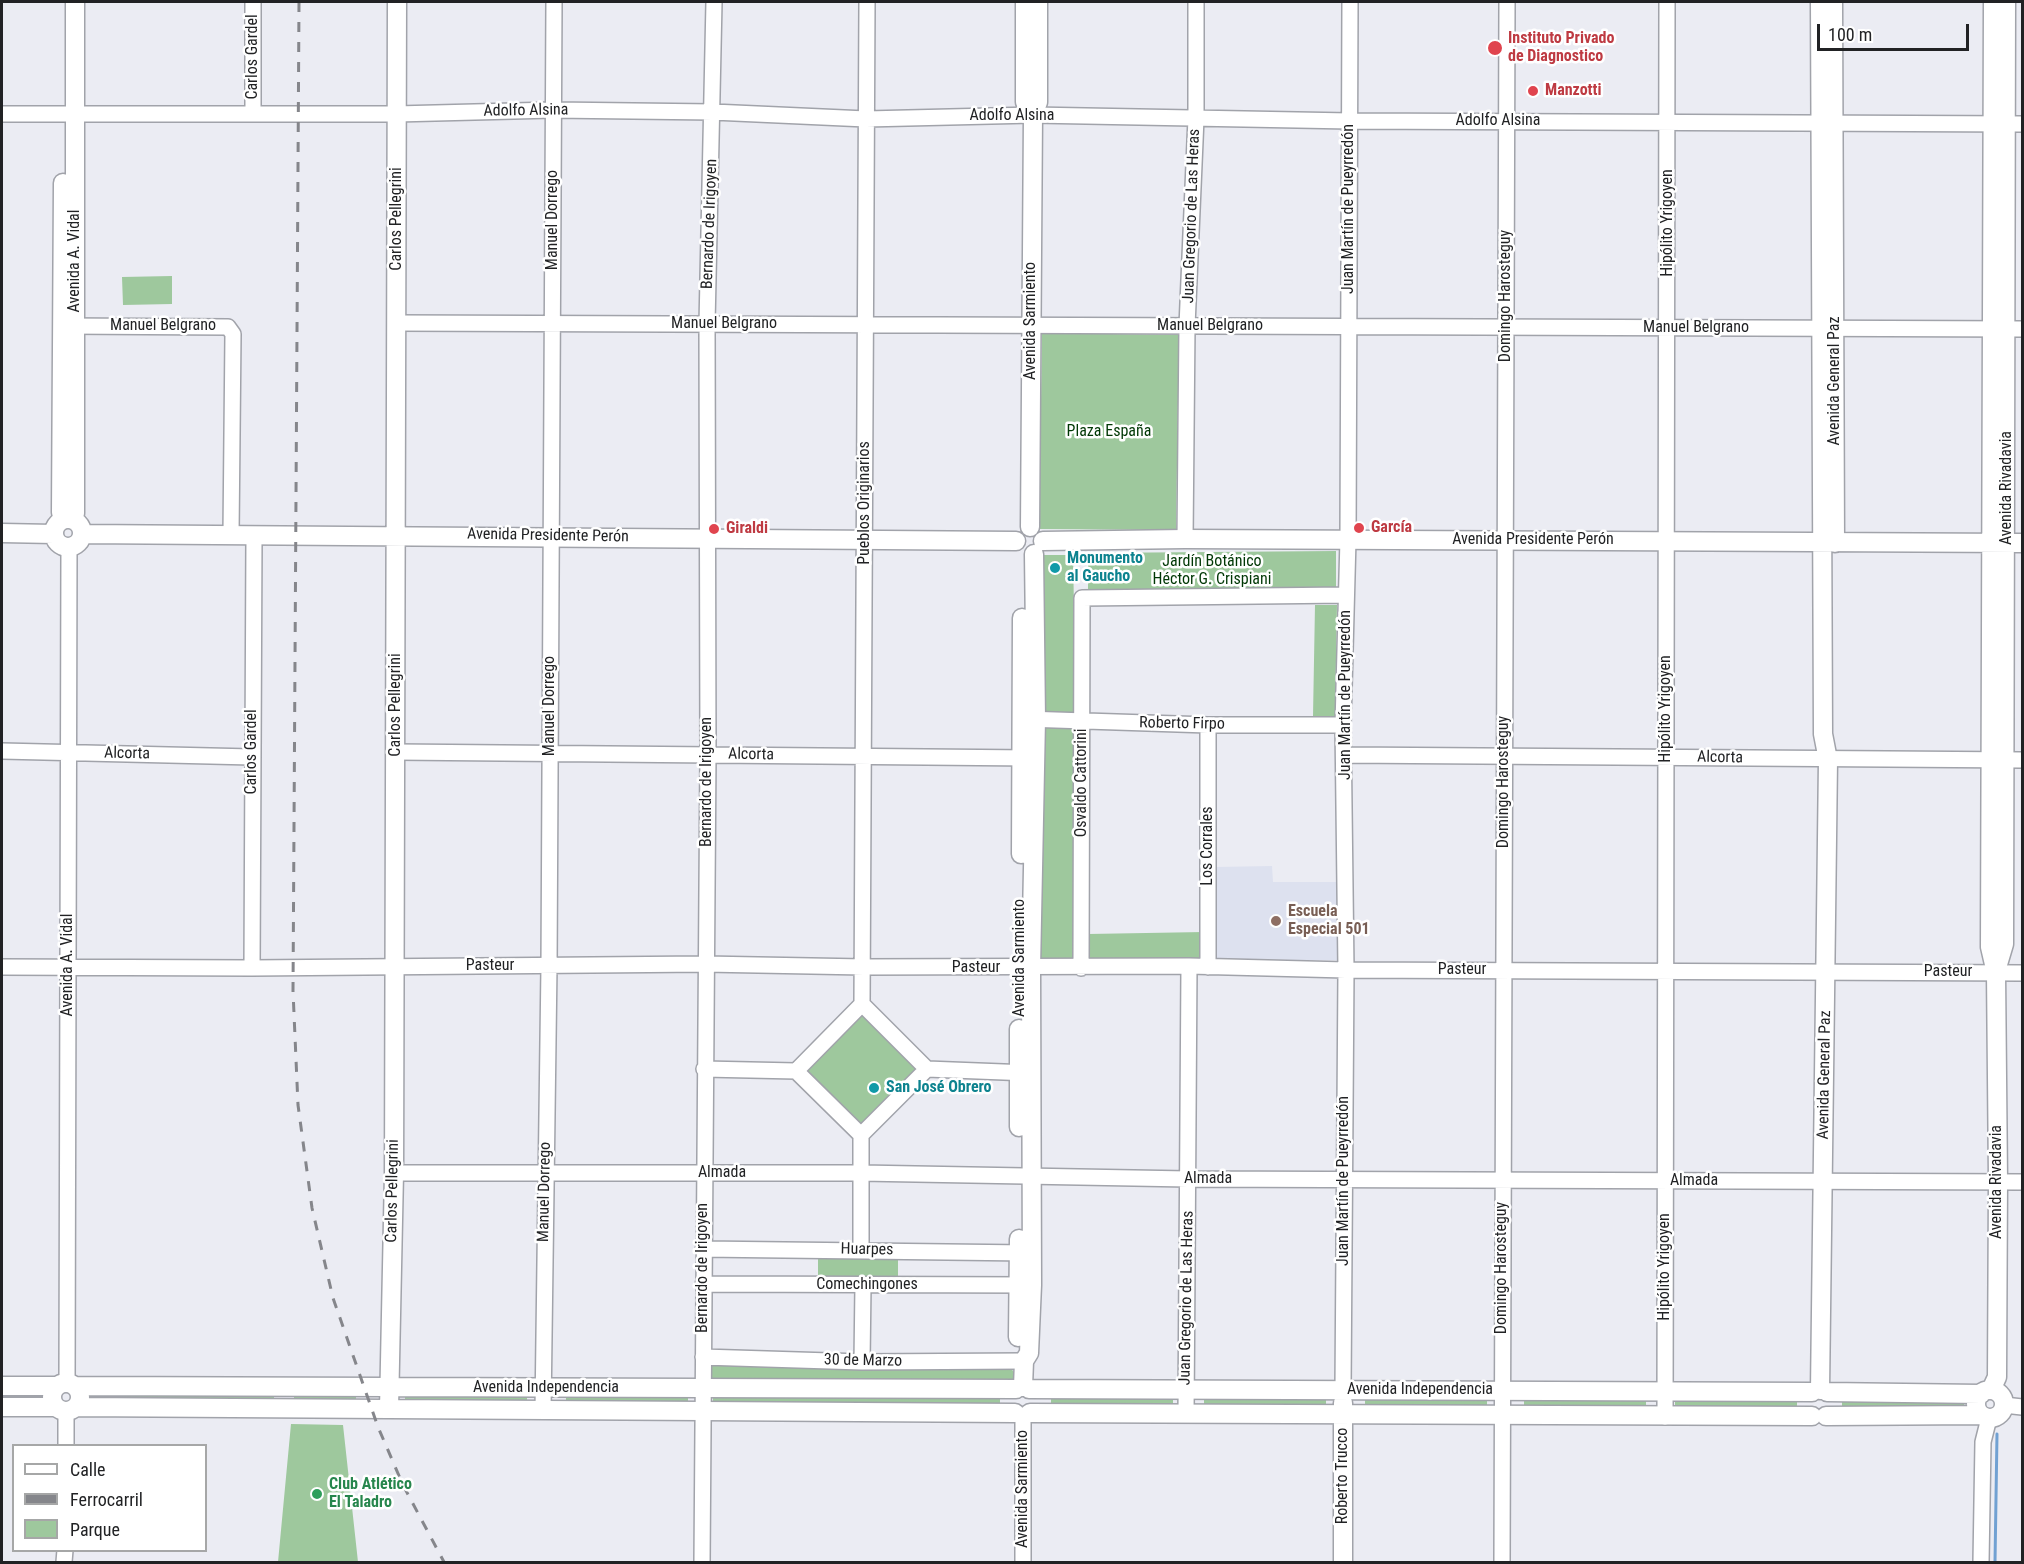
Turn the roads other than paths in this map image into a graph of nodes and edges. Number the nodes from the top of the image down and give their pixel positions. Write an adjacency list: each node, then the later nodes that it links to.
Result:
1 (63, 2): 23 (main road, Avenida A. Vidal)
2 (75, 2): 23 (main road, Avenida A. Vidal)
3 (253, 2): 20 (street, Carlos Gardel)
4 (397, 2): 22 (main road, Carlos Pellegrini)
5 (554, 2): 18 (street, Manuel Dorrego)
6 (714, 2): 19 (street, Bernardo de Irigoyen)
7 (867, 2): 25 (street, Pueblos Originarios)
8 (1024, 2): 24 (main road, Avenida Sarmiento)
9 (1038, 2): 24 (main road, Avenida Sarmiento)
10 (1196, 2): 26 (street, Juan Gregorio de Las Heras)
11 (1350, 2): 27 (street, Juan Martín de Pueyrredón)
12 (1507, 2): 28 (street, Domingo Harosteguy)
13 (1667, 2): 29 (street, Hipólito Yrigoyen)
14 (1820, 2): 30 (main road, Avenida General Paz)
15 (1833, 2): 30 (main road, Avenida General Paz)
16 (1993, 2): 31 (main road, Avenida Rivadavia)
17 (2006, 2): 31 (main road, Avenida Rivadavia)
18 (553, 110): 19 (street, Adolfo Alsina); 22 (street, Adolfo Alsina); 33 (street, Manuel Dorrego)
19 (713, 112): 25 (street, Adolfo Alsina); 34 (street, Bernardo de Irigoyen)
20 (253, 113): 22 (street, Adolfo Alsina); 23 (street, Adolfo Alsina)
21 (2, 114): 23 (street, Adolfo Alsina)
22 (396, 114): 32 (main road, Carlos Pellegrini)
23 (69, 115): 37 (main road, Avenida A. Vidal)
24 (1033, 116): 25 (street, Adolfo Alsina); 26 (street, Adolfo Alsina); 36 (main road, Avenida Sarmiento)
25 (866, 118): 35 (street, Pueblos Originarios)
26 (1196, 118): 27 (street, Adolfo Alsina); 38 (street, Juan Gregorio de Las Heras)
27 (1350, 121): 28 (street, Adolfo Alsina); 39 (street, Juan Martín de Pueyrredón)
28 (1507, 121): 29 (street, Adolfo Alsina); 40 (street, Domingo Harosteguy)
29 (1668, 122): 30 (street, Adolfo Alsina); 41 (street, Hipólito Yrigoyen)
30 (1828, 122): 31 (street, Adolfo Alsina); 42 (main road, Avenida General Paz)
31 (2008, 124): 43 (main road, Avenida Rivadavia)
32 (397, 323): 33 (street, Manuel Belgrano); 47 (main road, Carlos Pellegrini)
33 (552, 323): 34 (street, Manuel Belgrano); 49 (street, Manuel Dorrego)
34 (706, 324): 35 (street, Manuel Belgrano); 50 (street, Bernardo de Irigoyen)
35 (866, 324): 36 (street, Manuel Belgrano); 51 (street, Pueblos Originarios)
36 (1031, 325): 38 (street, Manuel Belgrano); 58 (main road, Avenida Sarmiento)
37 (69, 326): 44 (main road, Avenida A. Vidal); 46 (street, Manuel Belgrano)
38 (1187, 326): 39 (street, Manuel Belgrano); 52 (street, Juan Gregorio de Las Heras)
39 (1349, 326): 40 (street, Manuel Belgrano); 53 (street, Juan Martín de Pueyrredón)
40 (1506, 327): 41 (street, Manuel Belgrano); 54 (street, Domingo Harosteguy)
41 (1668, 327): 42 (street, Manuel Belgrano); 55 (street, Hipólito Yrigoyen)
42 (1828, 328): 43 (street, Manuel Belgrano); 56 (main road, Avenida General Paz)
43 (2007, 329): 57 (main road, Avenida Rivadavia)
44 (68, 531): 45 (main road, Avenida Presidente Perón); 46 (main road, Avenida Presidente Perón); 65 (street, Avenida A. Vidal)
45 (2, 534)
46 (231, 534): 48 (main road, Avenida Presidente Perón)
47 (396, 535): 48 (main road, Avenida Presidente Perón); 49 (main road, Avenida Presidente Perón); 66 (main road, Carlos Pellegrini)
48 (254, 536): 71 (street, Carlos Gardel)
49 (551, 536): 50 (main road, Avenida Presidente Perón); 67 (street, Manuel Dorrego)
50 (708, 539): 51 (main road, Avenida Presidente Perón); 68 (street, Bernardo de Irigoyen)
51 (864, 539): 58 (main road, Avenida Presidente Perón); 72 (street, Pueblos Originarios)
52 (1185, 539): 53 (main road, Avenida Presidente Perón); 58 (main road, Avenida Presidente Perón)
53 (1348, 539): 54 (main road, Avenida Presidente Perón); 59 (street, Juan Martín de Pueyrredón)
54 (1505, 540): 55 (main road, Avenida Presidente Perón); 70 (street, Domingo Harosteguy)
55 (1667, 541): 56 (main road, Avenida Presidente Perón); 73 (street, Hipólito Yrigoyen)
56 (1829, 541): 57 (main road, Avenida Presidente Perón); 75 (main road, Avenida General Paz)
57 (2007, 543): 76 (main road, Avenida Rivadavia)
58 (1029, 547): 60 (main road, Avenida Sarmiento)
59 (1346, 595): 61 (street, Osvaldo Cattorini); 63 (street, Juan Martín de Pueyrredón)
60 (1029, 719): 61 (street, Roberto Firpo); 74 (main road, Avenida Sarmiento)
61 (1082, 722): 62 (street, Roberto Firpo); 87 (street, Osvaldo Cattorini)
62 (1208, 725): 63 (street, Roberto Firpo); 83 (street, Los Corrales)
63 (1343, 725): 69 (street, Juan Martín de Pueyrredón)
64 (2, 751): 65 (street, Alcorta)
65 (69, 752): 71 (street, Alcorta); 84 (street, Avenida A. Vidal)
66 (396, 752): 67 (street, Alcorta); 78 (main road, Carlos Pellegrini)
67 (550, 754): 68 (street, Alcorta); 79 (street, Manuel Dorrego)
68 (708, 754): 72 (street, Alcorta); 77 (street, Bernardo de Irigoyen)
69 (1345, 755): 70 (street, Alcorta); 88 (street, Juan Martín de Pueyrredón)
70 (1504, 756): 73 (street, Alcorta); 89 (street, Domingo Harosteguy)
71 (252, 757): 85 (street, Carlos Gardel)
72 (865, 757): 74 (street, Alcorta); 82 (street, Pueblos Originarios)
73 (1666, 757): 75 (street, Alcorta); 90 (street, Hipólito Yrigoyen)
74 (1028, 758): 86 (main road, Avenida Sarmiento)
75 (1828, 760): 76 (street, Alcorta); 91 (main road, Avenida General Paz)
76 (2006, 760): 92 (main road, Avenida Rivadavia)
77 (705, 964): 79 (street, Pasteur); 82 (street, Pasteur); 95 (street, Bernardo de Irigoyen)
78 (395, 966): 79 (street, Pasteur); 85 (street, Pasteur); 100 (main road, Carlos Pellegrini)
79 (549, 966): 101 (street, Manuel Dorrego)
80 (1189, 966): 83 (street, Pasteur); 87 (street, Pasteur); 105 (street, Juan Gregorio de Las Heras)
81 (2, 967): 84 (street, Pasteur)
82 (864, 967): 86 (street, Pasteur); 94 (street, Pueblos Originarios)
83 (1208, 967): 88 (street, Pasteur)
84 (69, 968): 85 (street, Pasteur); 121 (street, Avenida A. Vidal)
85 (252, 968)
86 (1025, 968): 87 (street, Pasteur); 98 (main road, Avenida Sarmiento)
87 (1082, 968)
88 (1346, 970): 89 (street, Pasteur); 106 (street, Juan Martín de Pueyrredón)
89 (1503, 970): 90 (street, Pasteur); 107 (street, Domingo Harosteguy)
90 (1665, 971): 91 (street, Pasteur); 108 (street, Hipólito Yrigoyen)
91 (1826, 972): 92 (street, Pasteur); 110 (main road, Avenida General Paz)
92 (1996, 973): 93 (street, Pasteur); 109 (main road, Avenida Rivadavia)
93 (2022, 973)
94 (862, 1004): 96 (street); 97 (street)
95 (704, 1069): 97 (street); 102 (street, Bernardo de Irigoyen)
96 (927, 1069): 98 (street); 99 (street)
97 (796, 1071): 99 (street)
98 (1026, 1073): 104 (main road, Avenida Sarmiento)
99 (861, 1135): 103 (street)
100 (394, 1173): 101 (street, Almada); 123 (main road, Carlos Pellegrini)
101 (545, 1173): 102 (street, Almada); 124 (street, Manuel Dorrego)
102 (703, 1173): 103 (street, Almada); 112 (street, Bernardo de Irigoyen)
103 (861, 1173): 104 (street, Almada); 113 (street)
104 (1024, 1177): 105 (street, Almada); 114 (main road, Avenida Sarmiento)
105 (1188, 1179): 106 (street, Almada); 127 (street, Juan Gregorio de Las Heras)
106 (1345, 1180): 107 (street, Almada); 128 (street, Juan Martín de Pueyrredón)
107 (1502, 1181): 108 (street, Almada); 129 (street, Domingo Harosteguy)
108 (1665, 1181): 110 (street, Almada); 130 (street, Hipólito Yrigoyen)
109 (1998, 1181): 110 (street, Almada); 111 (street, Almada); 132 (main road, Avenida Rivadavia)
110 (1824, 1182): 131 (main road, Avenida General Paz)
111 (2022, 1182)
112 (703, 1250): 113 (street, Huarpes); 115 (street, Bernardo de Irigoyen)
113 (861, 1250): 114 (street, Huarpes)
114 (1025, 1252): 117 (main road, Avenida Sarmiento)
115 (703, 1284): 116 (street, Comechingones); 118 (street, Bernardo de Irigoyen)
116 (863, 1285): 117 (street, Comechingones); 120 (street)
117 (1025, 1285): 119 (main road, Avenida Sarmiento)
118 (703, 1357): 120 (street, 30 de Marzo); 125 (street, Bernardo de Irigoyen)
119 (1024, 1361): 120 (street, 30 de Marzo); 126 (main road, Avenida Sarmiento)
120 (861, 1362)
121 (66, 1385): 122 (main road, Avenida Independencia); 123 (main road, Avenida Independencia); 135 (main road); 135 (main road)
122 (2, 1386)
123 (389, 1387): 124 (main road, Avenida Independencia); 136 (main road, Carlos Pellegrini)
124 (543, 1388): 125 (main road, Avenida Independencia); 137 (street, Manuel Dorrego)
125 (703, 1388): 126 (main road, Avenida Independencia); 138 (street, Bernardo de Irigoyen)
126 (1023, 1388): 127 (main road, Avenida Independencia); 139 (main road, Avenida Sarmiento)
127 (1186, 1389): 128 (main road, Avenida Independencia); 140 (street, Juan Gregorio de Las Heras)
128 (1343, 1389): 129 (main road, Avenida Independencia); 141 (main road, Roberto Trucco)
129 (1502, 1390): 130 (main road, Avenida Independencia); 142 (street, Domingo Harosteguy)
130 (1665, 1390): 131 (main road, Avenida Independencia); 145 (street, Hipólito Yrigoyen)
131 (1819, 1391): 132 (main road, Avenida Independencia); 143 (main road, Avenida General Paz)
132 (1986, 1392): 133 (main road); 144 (main road, Avenida Rivadavia)
133 (2013, 1406): 144 (main road)
134 (2, 1407): 135 (main road, Avenida Independencia)
135 (66, 1408): 136 (main road, Avenida Independencia); 146 (street)
136 (389, 1409): 137 (main road, Avenida Independencia)
137 (543, 1410): 138 (main road, Avenida Independencia)
138 (703, 1411): 139 (main road, Avenida Independencia); 147 (street, Bernardo de Irigoyen)
139 (1023, 1413): 140 (main road, Avenida Independencia); 148 (street, Avenida Sarmiento)
140 (1186, 1414): 141 (main road, Avenida Independencia)
141 (1343, 1415): 142 (main road, Avenida Independencia); 149 (main road, Roberto Trucco)
142 (1502, 1416): 145 (main road, Avenida Independencia); 150 (street, Domingo Harosteguy)
143 (1819, 1416): 144 (main road, Avenida Independencia); 145 (main road, Avenida Independencia)
144 (1985, 1416): 151 (street)
145 (1665, 1417)
146 (66, 1444)
147 (702, 1563)
148 (1023, 1563)
149 (1343, 1563)
150 (1502, 1563)
151 (1982, 1563)

